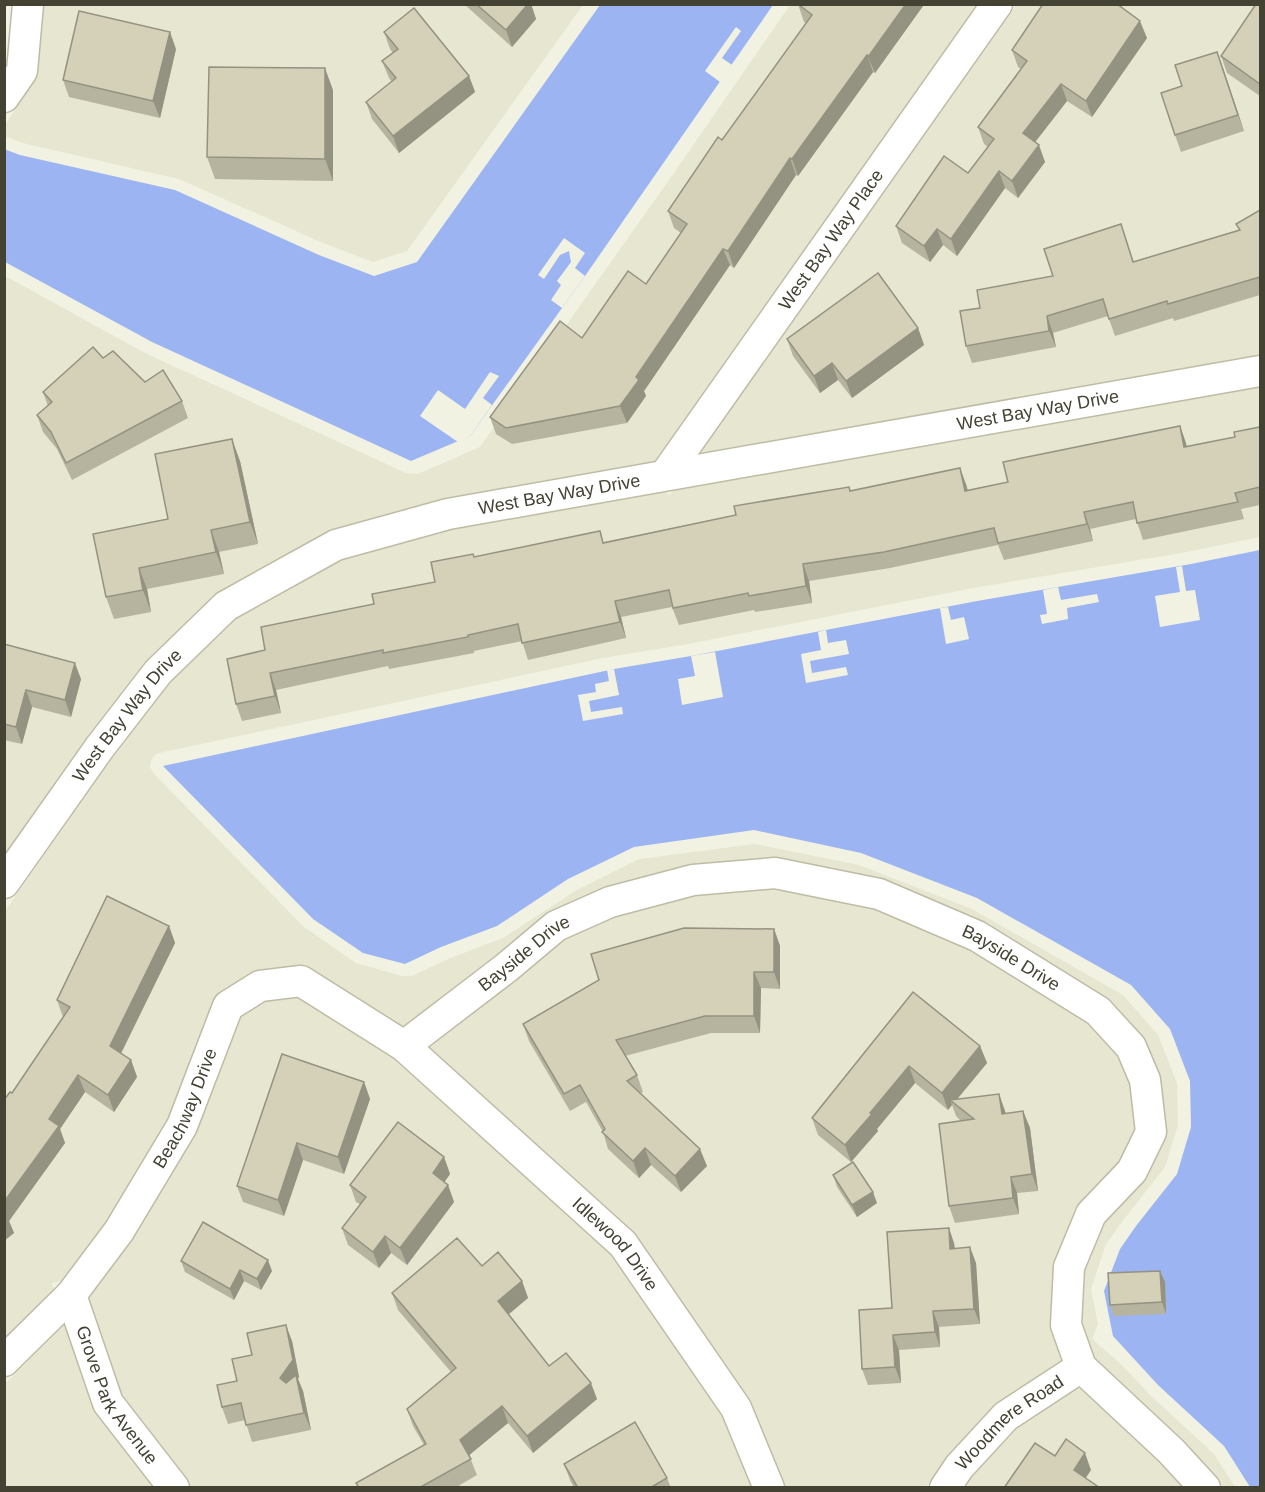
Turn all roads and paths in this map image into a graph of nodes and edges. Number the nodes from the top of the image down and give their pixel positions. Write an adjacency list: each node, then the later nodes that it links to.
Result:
1 (28, 4): 3 (street)
2 (997, 4): 5 (street, West Bay Way Place)
3 (4, 97)
4 (1260, 371): 5 (street, West Bay Way Drive)
5 (665, 475): 6 (street, West Bay Way Drive)
6 (4, 883)
7 (404, 1046): 8 (street, Beachway Drive); 10 (street, Bayside Drive); 12 (street, Idlewood Drive)
8 (71, 1295): 9 (street, Beachway Drive); 11 (street, Grove Park Avenue)
9 (4, 1361)
10 (1081, 1367): 13 (street, Woodmere Road); 14 (street, Bayside Drive)
11 (174, 1488)
12 (769, 1488)
13 (945, 1488)
14 (1205, 1488)

